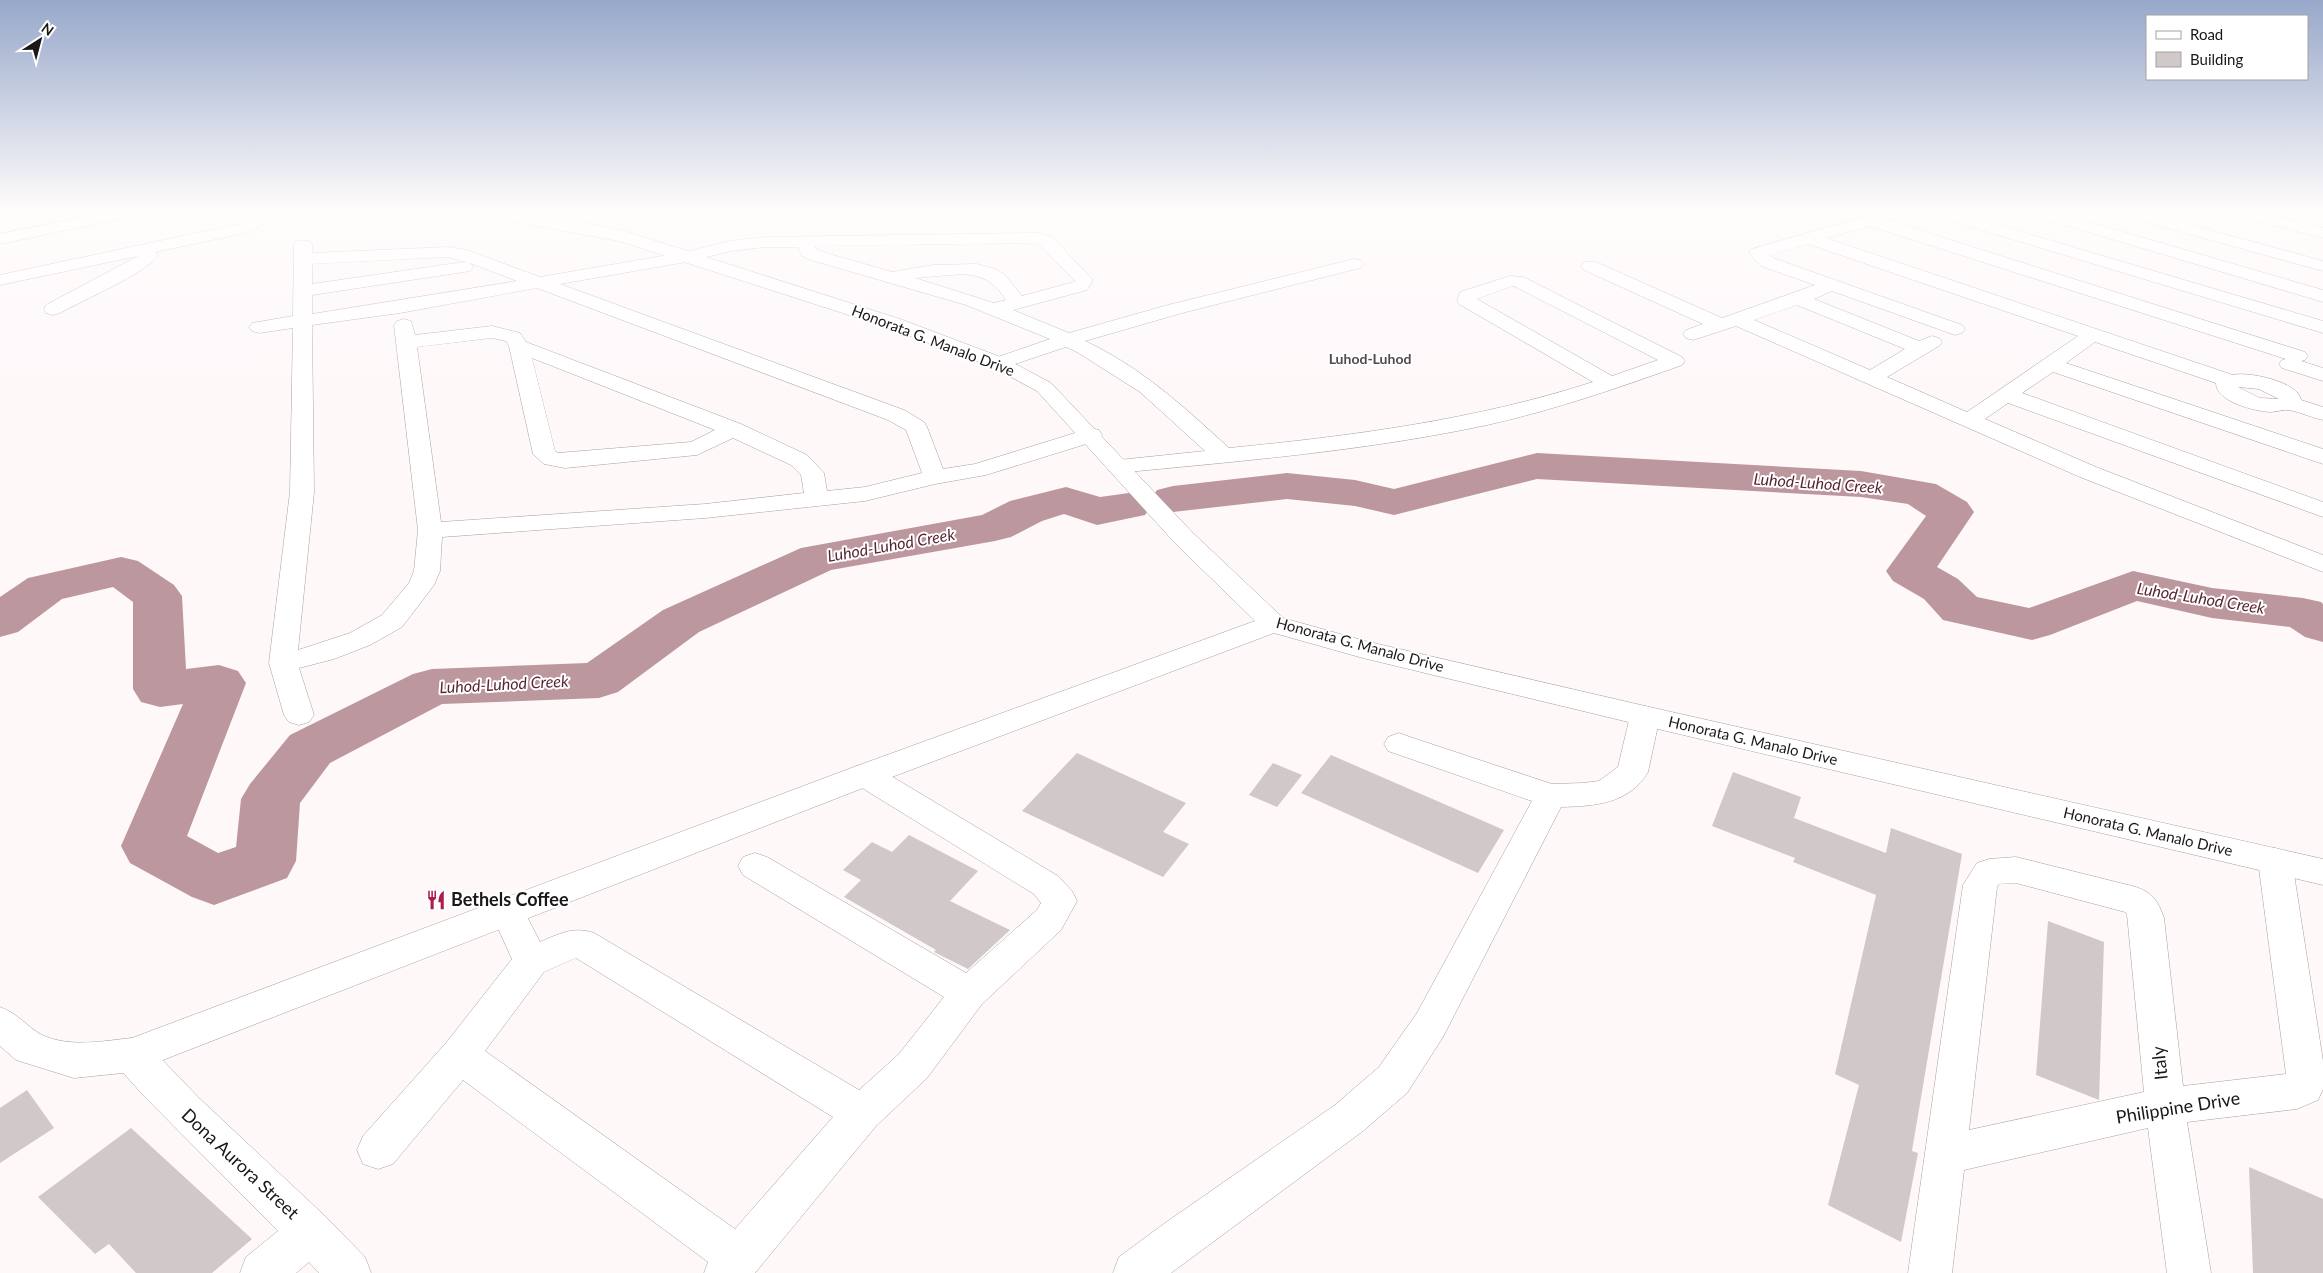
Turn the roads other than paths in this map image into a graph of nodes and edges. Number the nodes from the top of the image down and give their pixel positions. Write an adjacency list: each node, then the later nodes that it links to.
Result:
1 (54, 268): 20 (street)
2 (130, 268): 29 (street)
3 (304, 268): 23 (street)
4 (457, 268): 23 (street)
5 (499, 268): 21 (street)
6 (618, 268): 21 (street)
7 (722, 268): 40 (street, Honorata G. Manalo Drive)
8 (861, 268): 19 (street)
9 (946, 268): 19 (street)
10 (954, 268): 26 (street)
11 (1073, 268): 26 (street)
12 (1336, 268): 35 (street)
13 (1596, 268): 31 (street)
14 (1786, 268): 22 (street)
15 (1897, 268): 34 (street)
16 (2038, 268): 38 (street)
17 (2094, 268): 38 (street)
18 (2229, 268): 24 (street)
19 (892, 277): 28 (street)
20 (0, 280)
21 (538, 282): 27 (street); 58 (street)
22 (1832, 285): 25 (street); 39 (street)
23 (304, 292): 30 (street)
24 (2323, 296)
25 (1798, 299): 31 (street); 39 (street)
26 (1017, 302): 28 (street)
27 (400, 307): 30 (street); 36 (street)
28 (993, 308): 35 (street)
29 (52, 309)
30 (303, 320): 32 (street); 64 (street)
31 (1729, 322): 33 (street); 43 (street)
32 (259, 327)
33 (1693, 334)
34 (2092, 335): 41 (street); 44 (street)
35 (1066, 339): 40 (street); 55 (street)
36 (407, 342): 37 (street); 61 (street)
37 (519, 346): 53 (street); 53 (street)
38 (2310, 346): 42 (street); 46 (street)
39 (1921, 348): 43 (street)
40 (999, 363): 54 (street, Honorata G. Manalo Drive)
41 (2050, 364): 47 (street); 52 (street)
42 (2323, 375)
43 (1870, 378): 51 (street)
44 (2230, 381): 46 (street); 48 (street)
45 (1611, 384): 45 (street); 55 (street)
46 (2270, 386): 49 (street)
47 (2007, 395): 51 (street); 60 (street)
48 (2245, 400): 49 (street); 52 (street)
49 (2289, 404): 50 (street)
50 (2323, 414)
51 (1968, 421): 62 (street)
52 (2217, 421): 56 (street)
53 (733, 430): 59 (street)
54 (1091, 435): 57 (street, Honorata G. Manalo Drive); 58 (street)
55 (1224, 456): 57 (street)
56 (2323, 457)
57 (1117, 466): 63 (street, Honorata G. Manalo Drive)
58 (935, 477): 59 (street)
59 (817, 498): 61 (street)
60 (2323, 510)
61 (430, 530): 64 (street)
62 (2323, 564)
63 (1273, 624): 66 (street, Honorata G. Manalo Drive); 68 (street)
64 (283, 663): 65 (street)
65 (299, 715)
66 (1646, 716): 69 (street); 70 (street, Honorata G. Manalo Drive)
67 (1399, 744): 69 (street)
68 (865, 775): 73 (street); 75 (street)
69 (1551, 796): 87 (street)
70 (2275, 861): 72 (street, Honorata G. Manalo Drive); 79 (street, Philippine Drive)
71 (755, 866): 75 (street)
72 (2323, 872)
73 (508, 913): 74 (street); 77 (street)
74 (531, 961): 78 (street); 80 (street)
75 (969, 993): 80 (street)
76 (0, 1023): 77 (street)
77 (132, 1055): 83 (street, Dona Aurora Street)
78 (460, 1055): 81 (street); 84 (street)
79 (2165, 1106): 82 (street, Philippine Drive); 82 (street, Italy); 89 (street, Italy)
80 (862, 1113): 84 (street)
81 (378, 1150)
82 (1946, 1155): 88 (street)
83 (311, 1232): 85 (street); 86 (street, Dona Aurora Street)
84 (732, 1266)
85 (262, 1273)
86 (349, 1273)
87 (1135, 1273)
88 (1930, 1273)
89 (2189, 1273)

